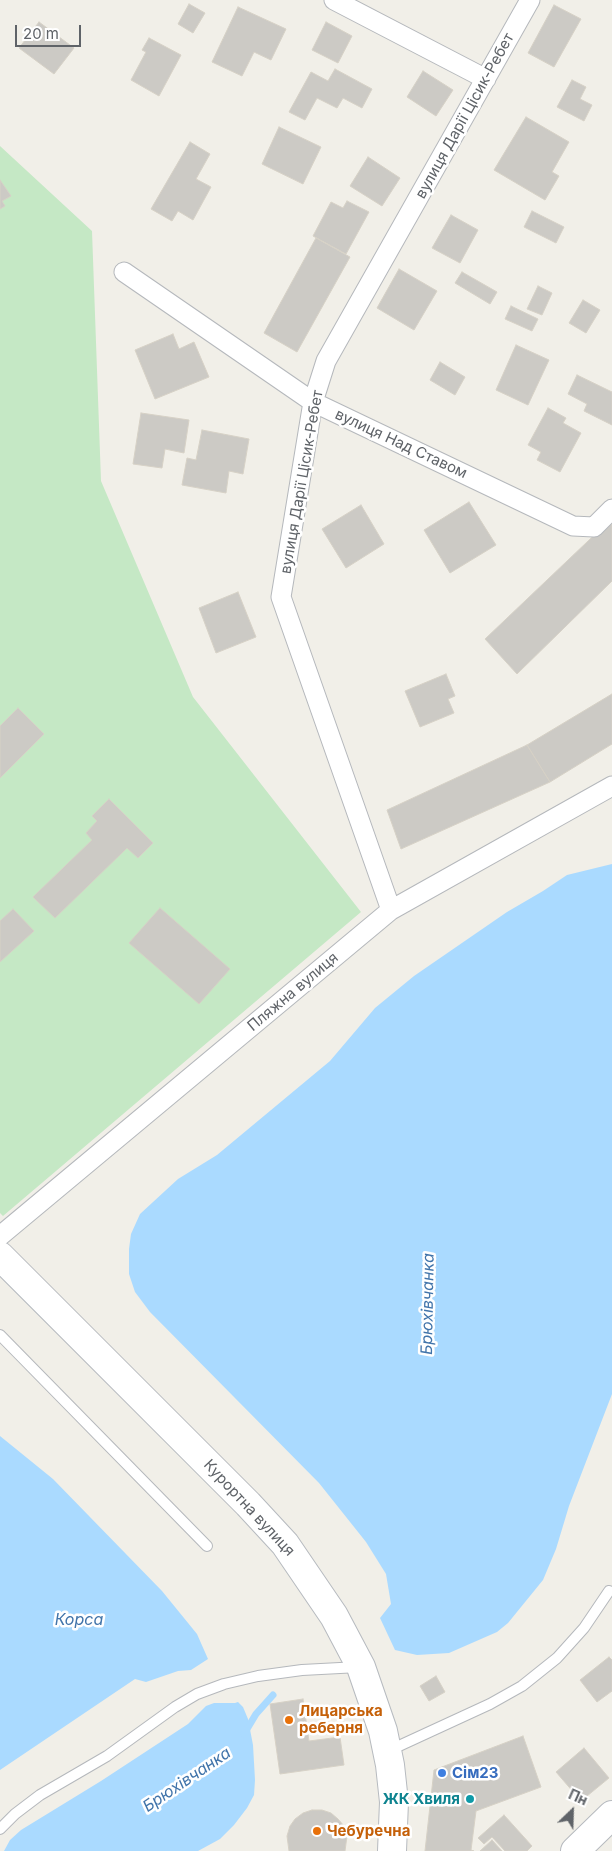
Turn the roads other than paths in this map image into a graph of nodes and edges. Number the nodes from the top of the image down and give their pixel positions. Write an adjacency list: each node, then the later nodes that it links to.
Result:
1 (334, 0): 3 (street)
2 (530, 0): 3 (street, вулиця Дарії Цісик-Ребет)
3 (486, 79): 5 (street, вулиця Дарії Цісик-Ребет)
4 (124, 272): 5 (street, вулиця Над Ставом)
5 (313, 402): 6 (street, вулиця Над Ставом); 8 (street, вулиця Дарії Цісик-Ребет)
6 (612, 509)
7 (612, 786): 8 (street, Пляжна вулиця)
8 (392, 910): 9 (street, Пляжна вулиця)
9 (0, 1236)
10 (0, 1256): 14 (main road, Курортна вулиця)
11 (0, 1335): 12 (lane)
12 (207, 1546)
13 (609, 1591): 15 (lane)
14 (361, 1667): 15 (main road, Курортна вулиця); 17 (lane)
15 (387, 1752): 18 (main road, Курортна вулиця)
16 (612, 1815): 19 (main road)
17 (0, 1828)
18 (392, 1851)
19 (575, 1851)

